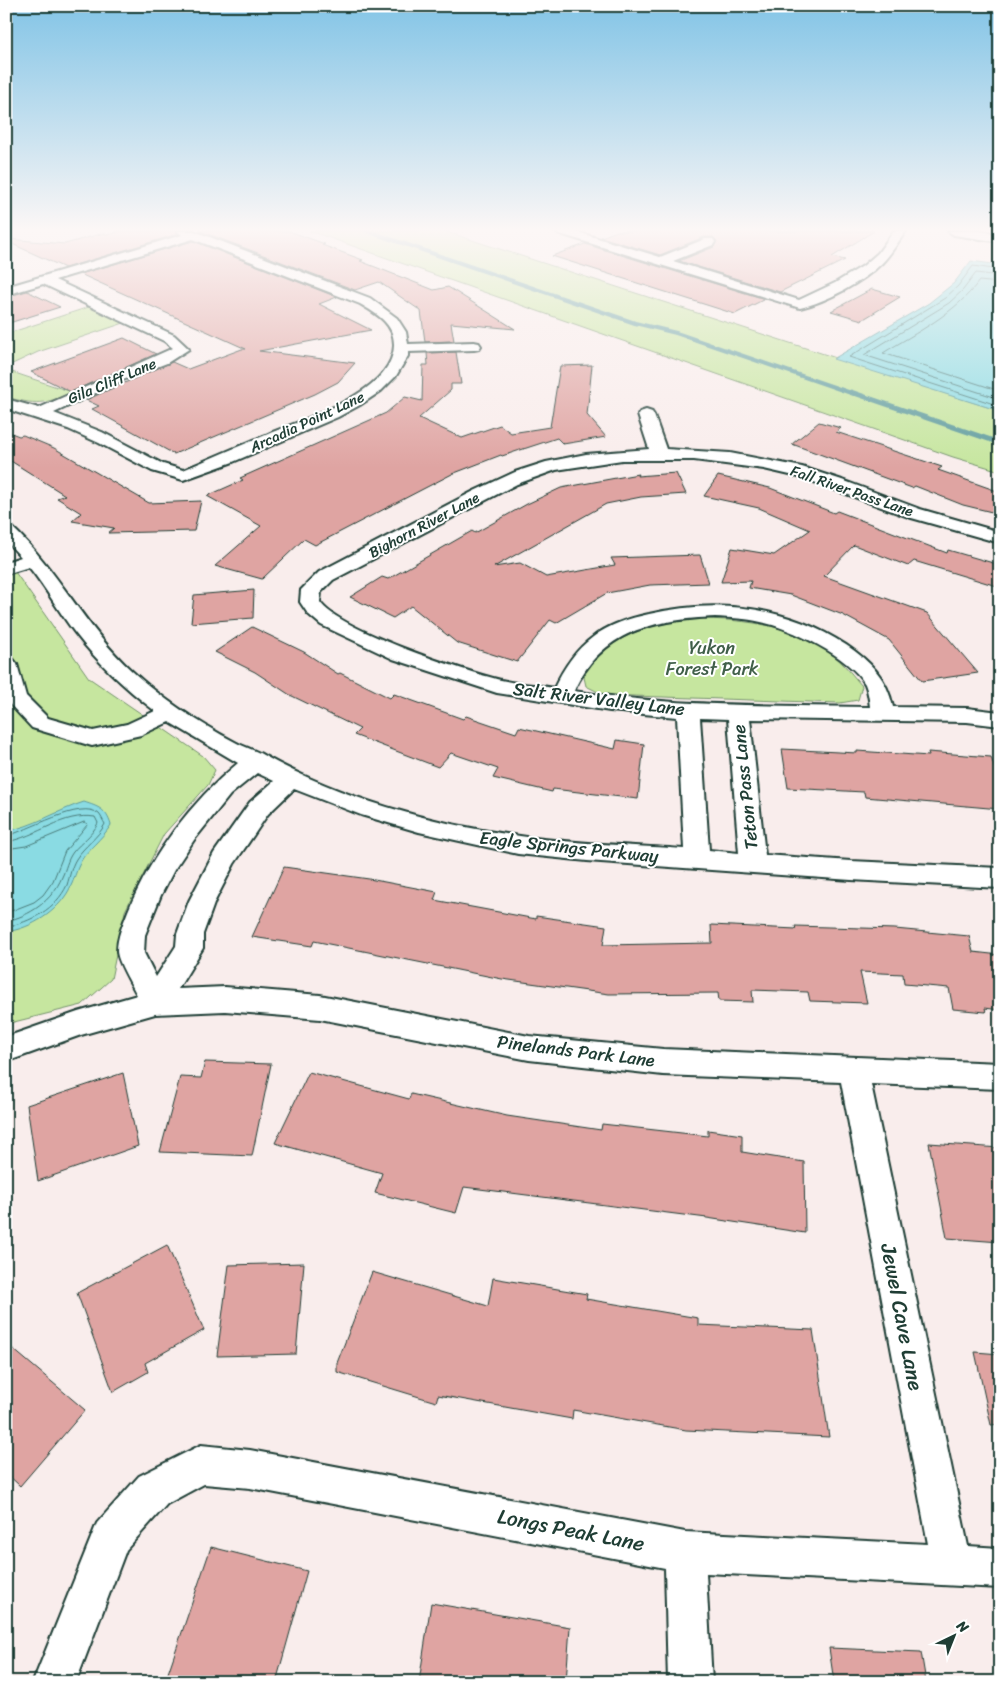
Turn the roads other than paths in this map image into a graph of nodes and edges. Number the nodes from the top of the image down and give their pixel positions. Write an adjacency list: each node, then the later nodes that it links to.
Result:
1 (108, 310): 6 (street, Gila Cliff Lane)
2 (378, 310): 4 (street)
3 (474, 346): 4 (street)
4 (403, 348): 6 (street, Arcadia Point Lane)
5 (6, 404): 6 (street)
6 (41, 413)
7 (646, 416): 8 (street)
8 (659, 454): 9 (street, Fall River Pass Lane); 11 (street, Fall River Pass Lane)
9 (554, 467): 14 (street, Bighorn River Lane)
10 (6, 531): 12 (street, Eagle Springs Parkway)
11 (1000, 538)
12 (34, 559): 13 (street); 19 (street, Eagle Springs Parkway)
13 (6, 568)
14 (310, 602): 16 (street, Salt River Valley Lane)
15 (6, 664): 19 (street)
16 (561, 696): 17 (street, Salt River Valley Lane); 20 (street)
17 (688, 711): 18 (street, Salt River Valley Lane); 24 (street)
18 (738, 711): 20 (street, Salt River Valley Lane); 25 (street, Teton Pass Lane)
19 (171, 712): 22 (street, Eagle Springs Parkway)
20 (883, 715): 21 (street, Salt River Valley Lane)
21 (1000, 718)
22 (256, 761): 23 (street, Eagle Springs Parkway); 27 (street)
23 (292, 778): 24 (street, Eagle Springs Parkway); 27 (street)
24 (697, 858): 25 (street, Eagle Springs Parkway)
25 (753, 863): 26 (street, Eagle Springs Parkway)
26 (1000, 878)
27 (155, 1002): 28 (street, Pinelands Park Lane); 29 (street, Pinelands Park Lane)
28 (6, 1050)
29 (853, 1069): 30 (street, Pinelands Park Lane); 32 (street, Jewel Cave Lane)
30 (1000, 1076)
31 (685, 1552): 32 (street, Longs Peak Lane); 34 (street, Longs Peak Lane); 35 (street)
32 (952, 1565): 33 (street, Longs Peak Lane)
33 (1000, 1568)
34 (54, 1682)
35 (690, 1682)

